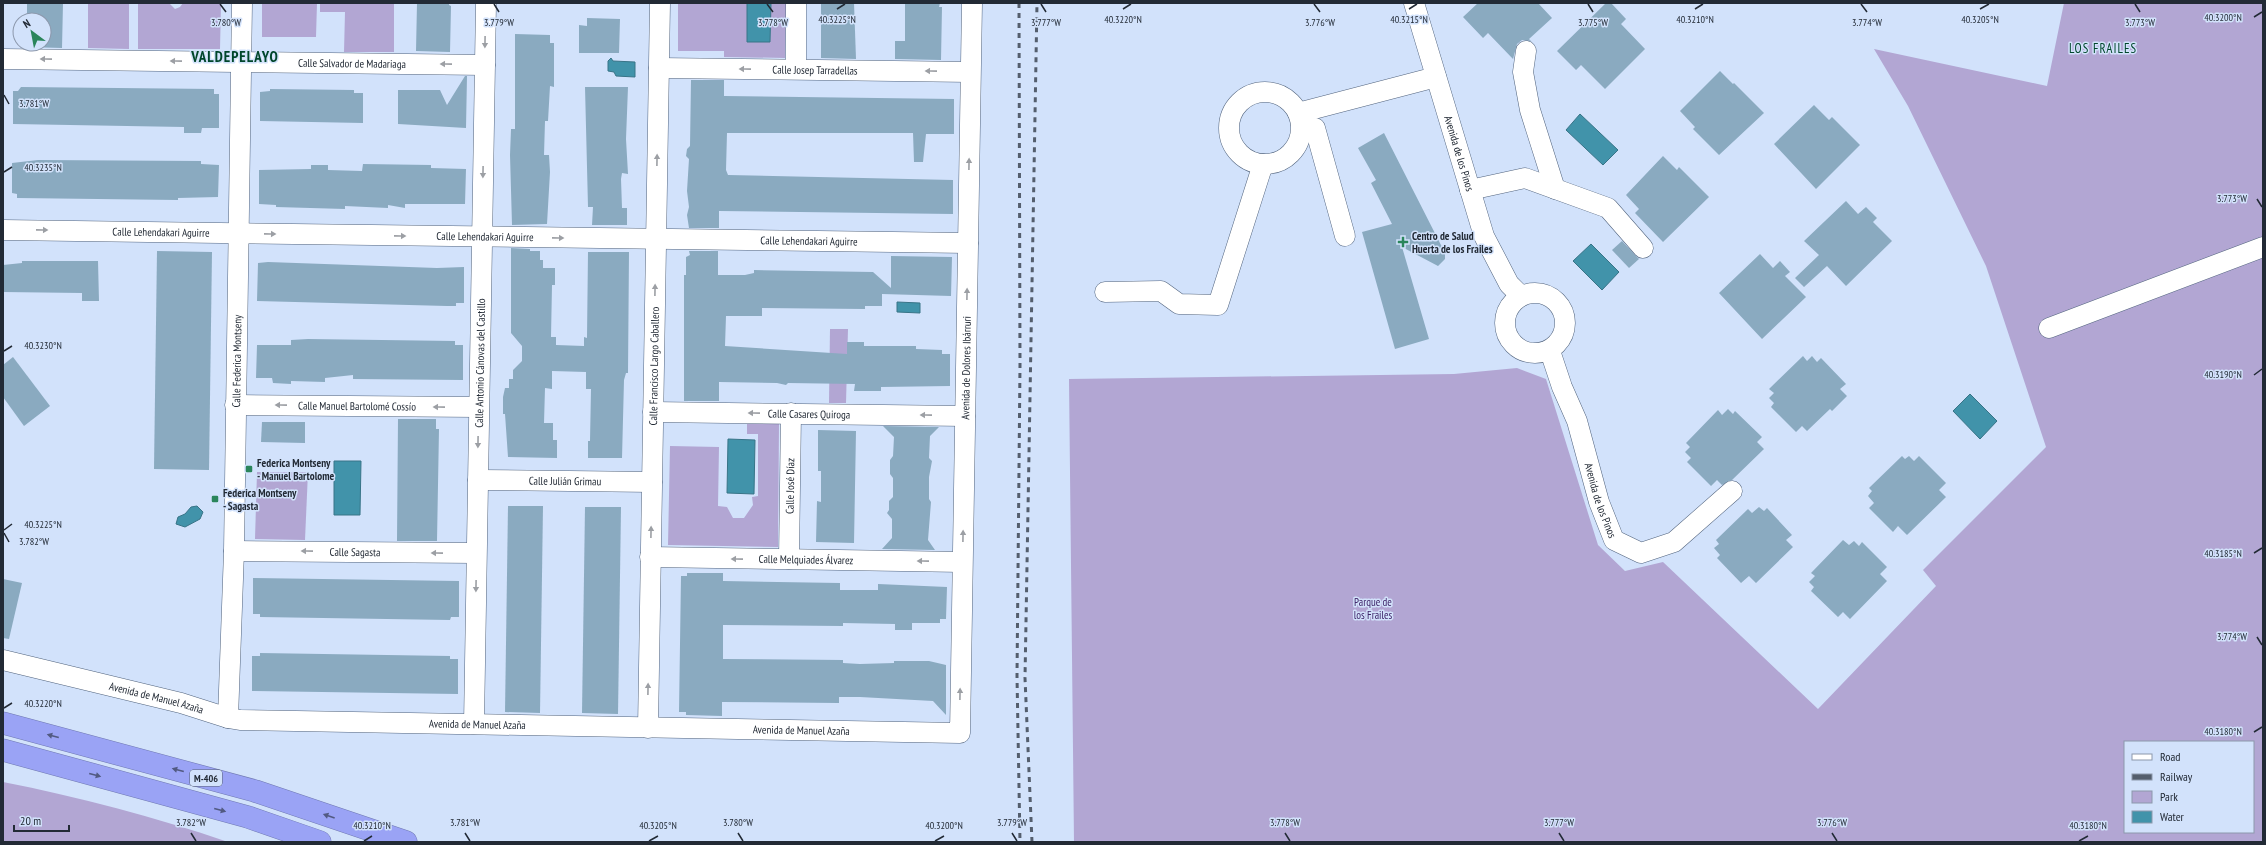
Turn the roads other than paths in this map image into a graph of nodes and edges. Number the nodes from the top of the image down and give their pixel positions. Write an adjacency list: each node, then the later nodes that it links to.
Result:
1 (242, 3): 9 (street, Calle Federica Montseny)
2 (486, 3): 10 (street, Calle Antonio Cánovas del Castillo, one-way to 10)
3 (660, 3): 11 (street, Calle Francisco Largo Caballero)
4 (796, 3): 12 (street)
5 (972, 3): 13 (street, Avenida de Dolores Ibárruri)
6 (1414, 3): 14 (street, Avenida de los Pinos)
7 (1526, 51): 17 (street)
8 (3, 59): 9 (street, Calle Salvador de Madariaga, one-way to 8)
9 (241, 62): 10 (street, Calle Salvador de Madariaga, one-way to 9); 20 (street, Calle Federica Montseny)
10 (484, 65): 21 (street, Calle Antonio Cánovas del Castillo, one-way to 21)
11 (659, 68): 12 (street, Calle Josep Tarradellas, one-way to 11); 23 (street, Calle Francisco Largo Caballero, one-way to 11)
12 (796, 69): 13 (street, Calle Josep Tarradellas, one-way to 12)
13 (970, 72): 24 (street, Avenida de Dolores Ibárruri, one-way to 13)
14 (1436, 77): 15 (street); 18 (street, Avenida de los Pinos)
15 (1299, 118): 16 (street); 16 (street); 22 (street)
16 (1263, 164): 27 (street)
17 (1555, 189): 18 (street); 26 (street)
18 (1470, 190): 28 (street, Avenida de los Pinos)
19 (3, 230): 20 (street, Calle Lehendakari Aguirre, one-way to 20)
20 (239, 234): 21 (street, Calle Lehendakari Aguirre, one-way to 21); 31 (street, Calle Federica Montseny)
21 (482, 236): 23 (street, Calle Lehendakari Aguirre, one-way to 23); 32 (street, Calle Antonio Cánovas del Castillo)
22 (1345, 236)
23 (656, 238): 24 (street, Calle Lehendakari Aguirre); 33 (street, Calle Francisco Largo Caballero, one-way to 23)
24 (968, 243): 35 (street, Avenida de Dolores Ibárruri, one-way to 24)
25 (2263, 247): 29 (street)
26 (1643, 248)
27 (1105, 292)
28 (1521, 296): 30 (street); 30 (street)
29 (2049, 328)
30 (1550, 351): 38 (street, Avenida de los Pinos)
31 (235, 405): 32 (street, Calle Manuel Bartolomé Cossío, one-way to 31); 39 (street, Calle Federica Montseny)
32 (478, 407): 36 (street, Calle Antonio Cánovas del Castillo, one-way to 36)
33 (653, 412): 34 (street, Calle Casares Quiroga, one-way to 33); 37 (street, Calle Francisco Largo Caballero)
34 (791, 413): 35 (street, Calle Casares Quiroga, one-way to 34); 42 (street, Calle José Díaz)
35 (965, 416): 43 (street, Avenida de Dolores Ibárruri, one-way to 35)
36 (478, 480): 37 (street, Calle Julián Grimau); 40 (street, Calle Antonio Cánovas del Castillo)
37 (652, 482): 41 (street, Calle Francisco Largo Caballero, one-way to 37)
38 (1732, 491)
39 (234, 550): 40 (street, Calle Sagasta, one-way to 39); 45 (street, Calle Federica Montseny)
40 (476, 553): 47 (street, Calle Antonio Cánovas del Castillo, one-way to 47)
41 (650, 557): 42 (street, Calle Melquiades Álvarez, one-way to 41); 48 (street, Calle Francisco Largo Caballero, one-way to 41)
42 (789, 559): 43 (street, Calle Melquiades Álvarez, one-way to 42)
43 (962, 562): 49 (street, Avenida de Dolores Ibárruri, one-way to 43)
44 (3, 660): 45 (street, Avenida de Manuel Azaña)
45 (228, 718): 47 (street, Avenida de Manuel Azaña)
46 (3, 723): 52 (highway, M-406, one-way to 46)
47 (474, 724): 48 (street, Avenida de Manuel Azaña)
48 (648, 728): 49 (street, Avenida de Manuel Azaña)
49 (960, 733)
50 (3, 750): 51 (highway, M-406, one-way to 51)
51 (320, 842)
52 (406, 842)

